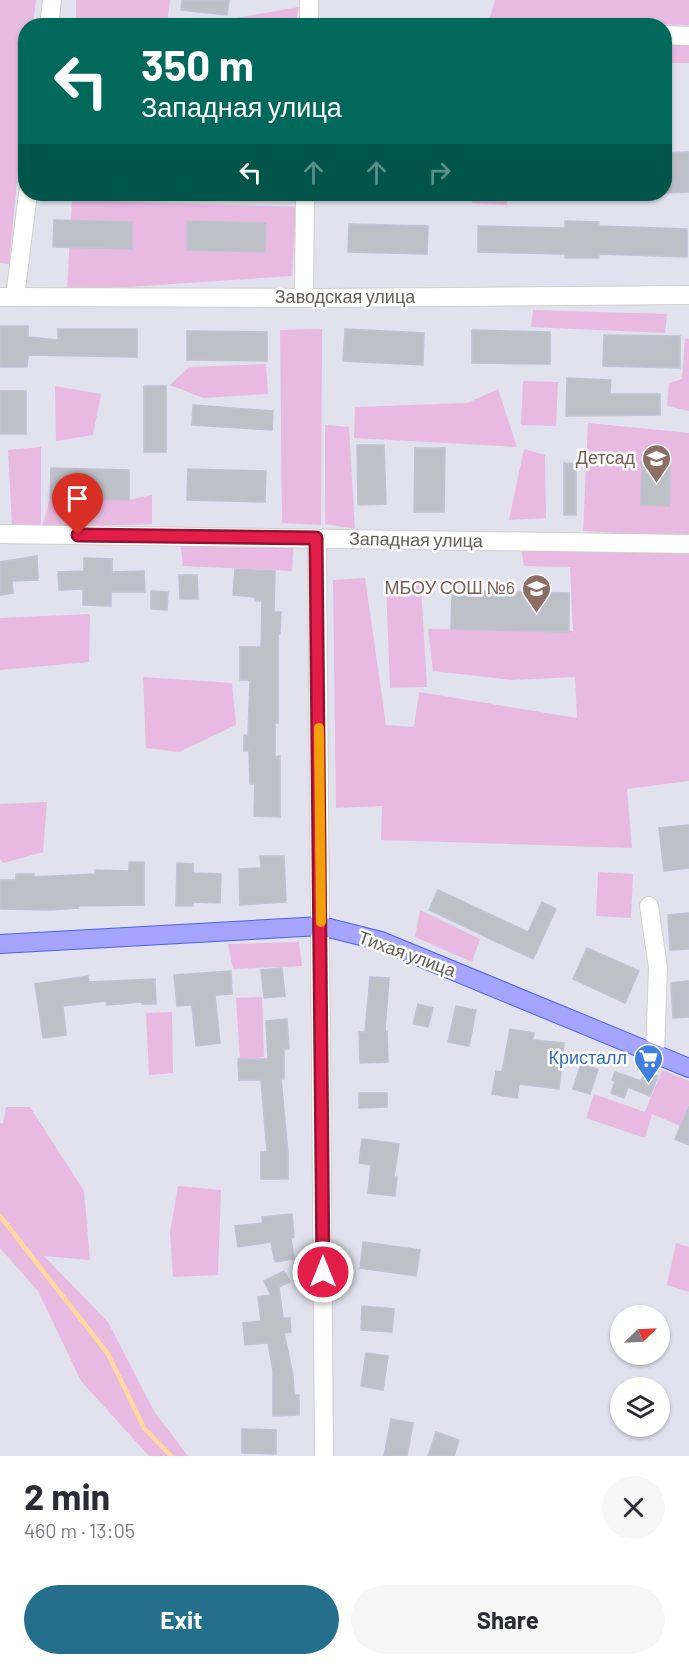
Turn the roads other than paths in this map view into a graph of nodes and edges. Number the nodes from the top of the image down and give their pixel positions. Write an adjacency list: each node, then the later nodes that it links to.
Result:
1 (52, 0): 3 (street)
2 (309, 0): 4 (street)
3 (50, 18)
4 (309, 18)
5 (672, 35): 6 (street)
6 (689, 36)
7 (27, 201): 11 (street)
8 (305, 201): 10 (street)
9 (689, 295): 10 (street, Заводская улица)
10 (304, 296): 11 (street, Заводская улица)
11 (8, 297)
12 (0, 534): 13 (street, Западная улица)
13 (316, 538): 14 (street, Западная улица); 16 (street)
14 (689, 544)
15 (650, 906): 18 (street)
16 (321, 926): 17 (main road, Тихая улица); 18 (main road, Тихая улица); 20 (street)
17 (0, 944)
18 (655, 1054): 19 (main road, Тихая улица)
19 (689, 1068)
20 (324, 1456)

